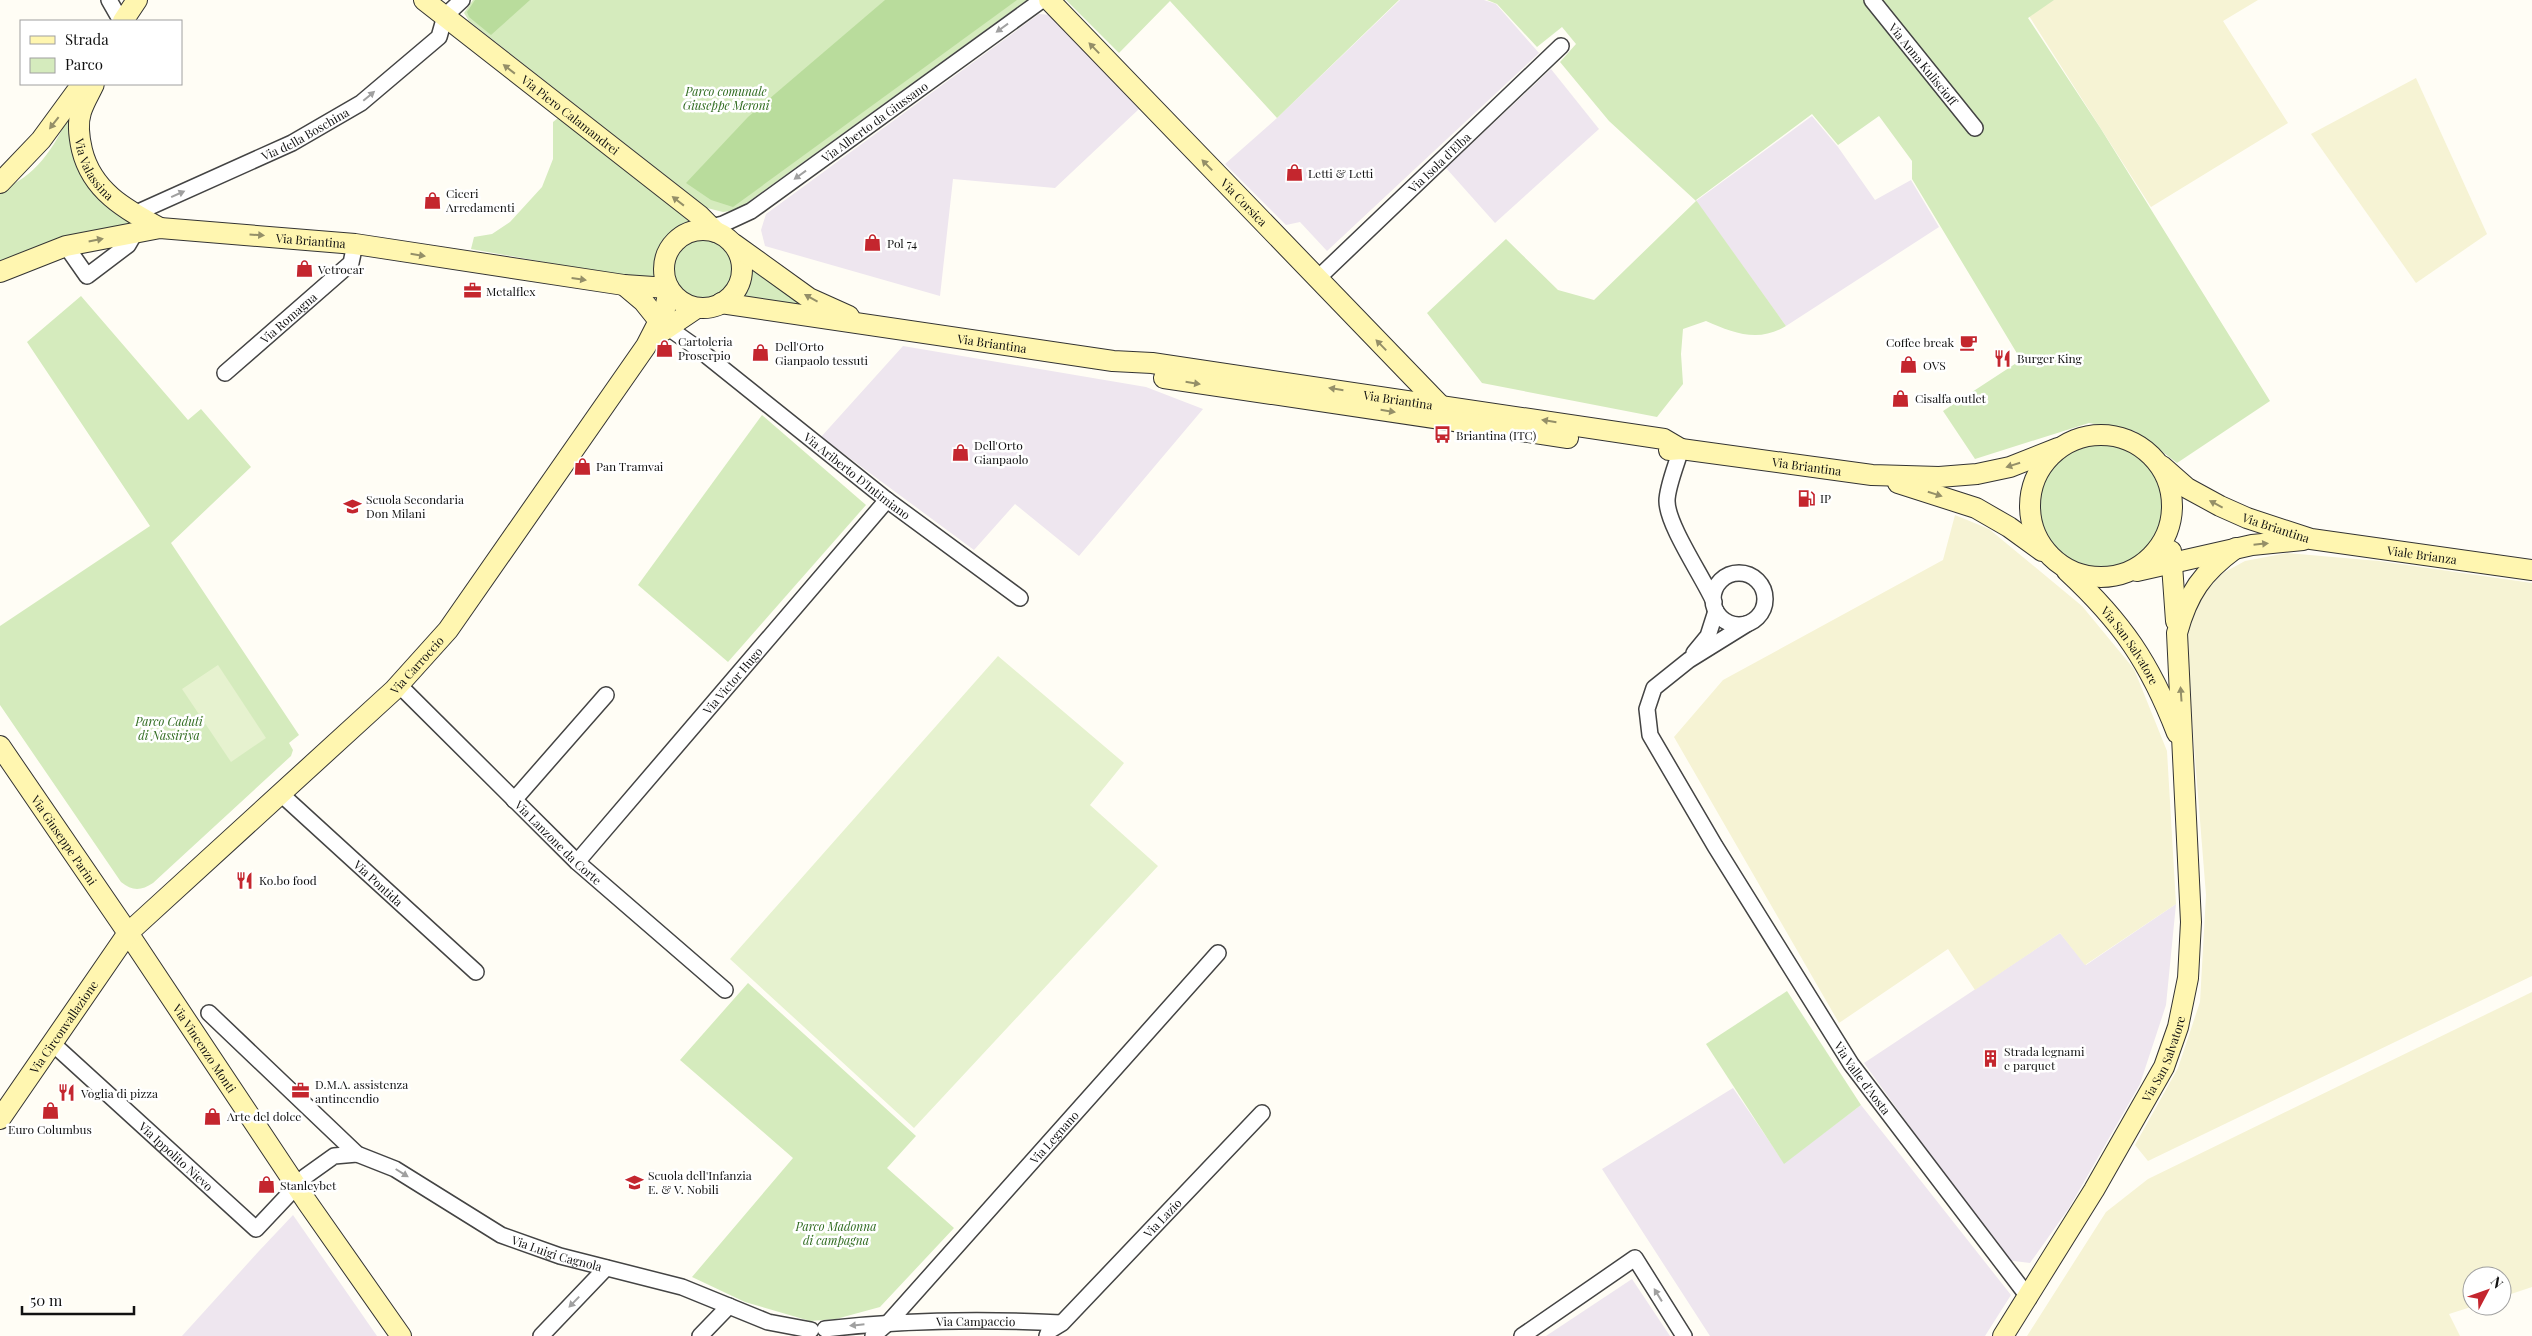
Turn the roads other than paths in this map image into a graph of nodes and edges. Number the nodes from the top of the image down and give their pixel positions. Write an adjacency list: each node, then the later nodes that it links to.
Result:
1 (109, 0): 9 (street)
2 (137, 0): 10 (main road); 11 (main road)
3 (424, 0): 8 (main road, Via Piero Calamandrei)
4 (462, 0): 8 (street)
5 (1042, 0): 19 (street, Via Alberto da Giussano, one-way to 19)
6 (1049, 0): 23 (main road, Via Corsica, one-way to 6)
7 (1872, 0): 15 (street, Via Anna Kuliscioff)
8 (444, 16): 17 (street, Via della Boschina, one-way to 8); 19 (main road, Via Piero Calamandrei, one-way to 8)
9 (121, 20)
10 (123, 20)
11 (127, 20)
12 (1561, 46): 23 (street, Via Isola d'Elba)
13 (81, 85): 16 (main road, one-way to 16)
14 (94, 85): 17 (main road, Via Valassina)
15 (1975, 128)
16 (0, 183)
17 (134, 223): 18 (main road, Via Valassina); 20 (main road, one-way to 17); 20 (street)
18 (160, 228): 21 (main road, Via Briantina, one-way to 21)
19 (715, 232): 25 (main road); 26 (main road); 29 (main road, Via Briantina, one-way to 19)
20 (66, 246): 22 (main road)
21 (353, 254): 24 (main road, Via Briantina, one-way to 24); 32 (street, Via Romagna)
22 (0, 272)
23 (1317, 279): 33 (main road, Via Corsica, one-way to 23)
24 (624, 285): 25 (main road, Via Briantina); 28 (main road)
25 (669, 288): 27 (main road); 28 (main road, Via Carroccio)
26 (721, 304): 27 (main road); 29 (main road, Via Briantina)
27 (691, 312): 28 (main road); 30 (street, Via Ariberto D'Intimiano)
28 (662, 324): 30 (street, Via Ariberto D'Intimiano); 53 (main road, Via Carroccio)
29 (871, 325): 31 (main road, Via Briantina)
30 (697, 348): 38 (street, Via Ariberto D'Intimiano)
31 (1112, 361): 33 (main road, Via Briantina, one-way to 31); 35 (main road, Via Briantina, one-way to 35)
32 (225, 373)
33 (1439, 404): 35 (main road, Via Briantina, one-way to 33)
34 (2058, 448): 36 (main road); 37 (main road, Via Briantina, one-way to 37); 43 (main road)
35 (1681, 449): 37 (main road, Via Briantina); 42 (street)
36 (2161, 465): 39 (main road); 40 (main road, Via Briantina, one-way to 36)
37 (1872, 475): 43 (main road, Via Briantina, one-way to 43)
38 (887, 500): 48 (street, Via Ariberto D'Intimiano); 59 (street, Via Victor Hugo)
39 (2168, 531): 44 (main road, Via San Salvatore); 46 (main road)
40 (2311, 539): 41 (main road, Via Briantina, one-way to 40); 45 (main road, Viale Brianza)
41 (2236, 548): 44 (main road, Via Briantina); 51 (main road, Via San Salvatore)
42 (1690, 555): 47 (street); 49 (street)
43 (2055, 560): 46 (main road); 55 (main road, Via San Salvatore)
44 (2173, 562): 46 (main road, Via Briantina); 51 (main road, Via San Salvatore)
45 (2532, 570)
46 (2128, 573)
47 (1731, 574): 49 (street); 50 (street)
48 (1020, 598)
49 (1715, 606): 50 (street); 52 (street)
50 (1746, 624): 52 (street)
51 (2176, 634): 55 (main road, Via San Salvatore, one-way to 51)
52 (1689, 660): 71 (street, Via Valle d'Aosta)
53 (399, 685): 57 (main road, Via Carroccio); 58 (street, Via Lanzone da Corte)
54 (606, 695): 58 (street)
55 (2180, 743): 71 (main road, Via San Salvatore)
56 (0, 746): 60 (main road, Via Giuseppe Parini)
57 (281, 794): 60 (main road, Via Carroccio); 62 (street, Via Pontida)
58 (514, 800): 59 (street, Via Lanzone da Corte)
59 (577, 862): 63 (street, Via Lanzone da Corte)
60 (128, 933): 65 (main road, Via Circonvallazione); 69 (main road, Via Vincenzo Monti)
61 (1218, 953): 74 (street, Via Legnano)
62 (476, 972)
63 (725, 990)
64 (209, 1013): 68 (street, Via Luigi Cagnola)
65 (52, 1043): 67 (main road, Via Circonvallazione); 69 (street, Via Ippolito Nievo)
66 (1262, 1113): 75 (street, Via Lazio)
67 (0, 1119)
68 (357, 1154): 69 (street, Via Luigi Cagnola); 70 (street, Via Luigi Cagnola, one-way to 70)
69 (297, 1186): 77 (main road, Via Vincenzo Monti)
70 (606, 1268): 72 (street, Via Luigi Cagnola); 78 (street, one-way to 78)
71 (2029, 1298): 86 (main road, Via San Salvatore)
72 (728, 1306): 73 (street, Via Luigi Cagnola); 79 (street)
73 (768, 1322): 76 (street, Via Luigi Cagnola); 80 (street)
74 (889, 1322): 75 (street, Via Campaccio); 76 (street, Via Campaccio, one-way to 76); 82 (street)
75 (1062, 1323): 83 (street, Via Lazio)
76 (813, 1332): 81 (street)
77 (401, 1336)
78 (541, 1336)
79 (700, 1336)
80 (777, 1336)
81 (840, 1336)
82 (873, 1336)
83 (1047, 1336)
84 (1522, 1336): 85 (street, one-way to 84)
85 (1684, 1336)
86 (2004, 1336)

